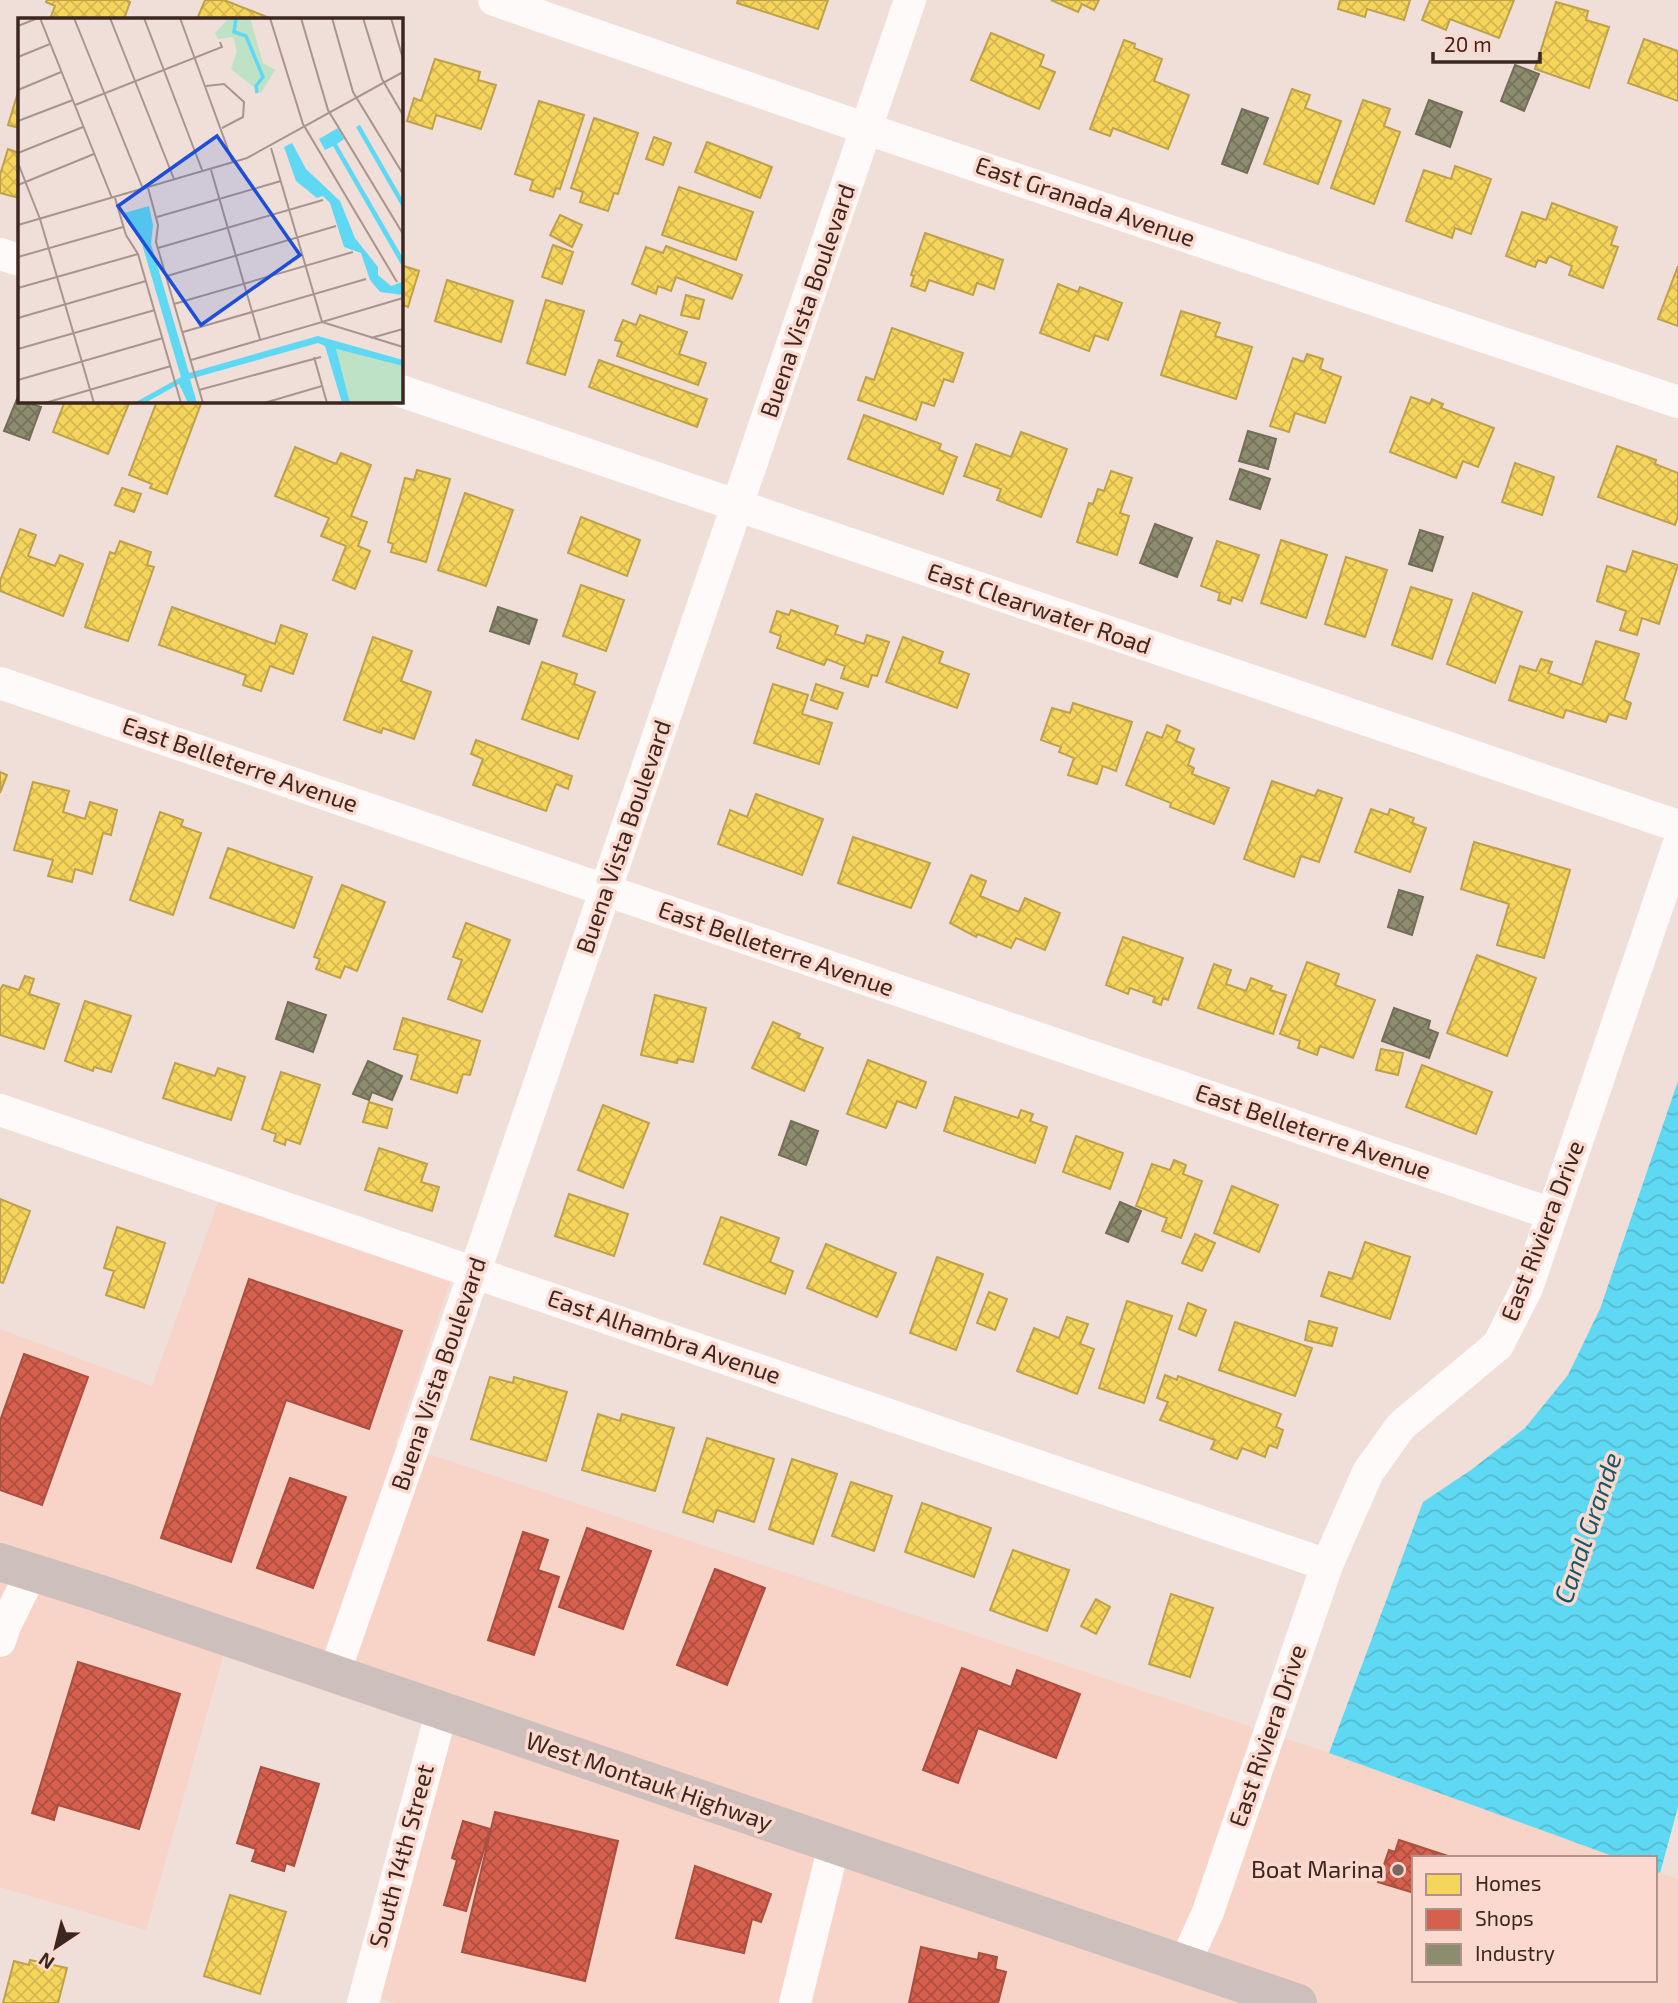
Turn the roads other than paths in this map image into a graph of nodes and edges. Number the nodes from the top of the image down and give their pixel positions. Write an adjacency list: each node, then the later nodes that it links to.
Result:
1 (494, 0): 3 (street, East Granada Avenue)
2 (910, 0): 3 (street, Buena Vista Boulevard)
3 (867, 129): 7 (street, East Granada Avenue); 8 (street, Buena Vista Boulevard)
4 (0, 254): 5 (street)
5 (18, 260)
6 (402, 391): 8 (street, East Clearwater Road)
7 (1678, 402)
8 (738, 507): 10 (street, East Clearwater Road); 12 (street, Buena Vista Boulevard)
9 (0, 683): 12 (street, East Belleterre Avenue)
10 (1678, 826)
11 (1678, 846): 14 (street, East Riviera Drive)
12 (606, 890): 14 (street, East Belleterre Avenue); 15 (street, Buena Vista Boulevard)
13 (0, 1110): 15 (street, East Alhambra Avenue)
14 (1552, 1214): 16 (street, East Riviera Drive)
15 (474, 1272): 16 (street, East Alhambra Avenue); 19 (street, Buena Vista Boulevard)
16 (1327, 1565): 22 (street, East Riviera Drive)
17 (16, 1567): 18 (street); 19 (main road, West Montauk Highway)
18 (0, 1641)
19 (334, 1674): 20 (main road, West Montauk Highway)
20 (442, 1710): 21 (main road, West Montauk Highway); 24 (street, South 14th Street)
21 (834, 1846): 22 (main road, West Montauk Highway); 25 (street)
22 (1185, 1963): 23 (main road, West Montauk Highway)
23 (1255, 1996): 26 (main road, West Montauk Highway)
24 (363, 2003)
25 (795, 2003)
26 (1298, 2003)

